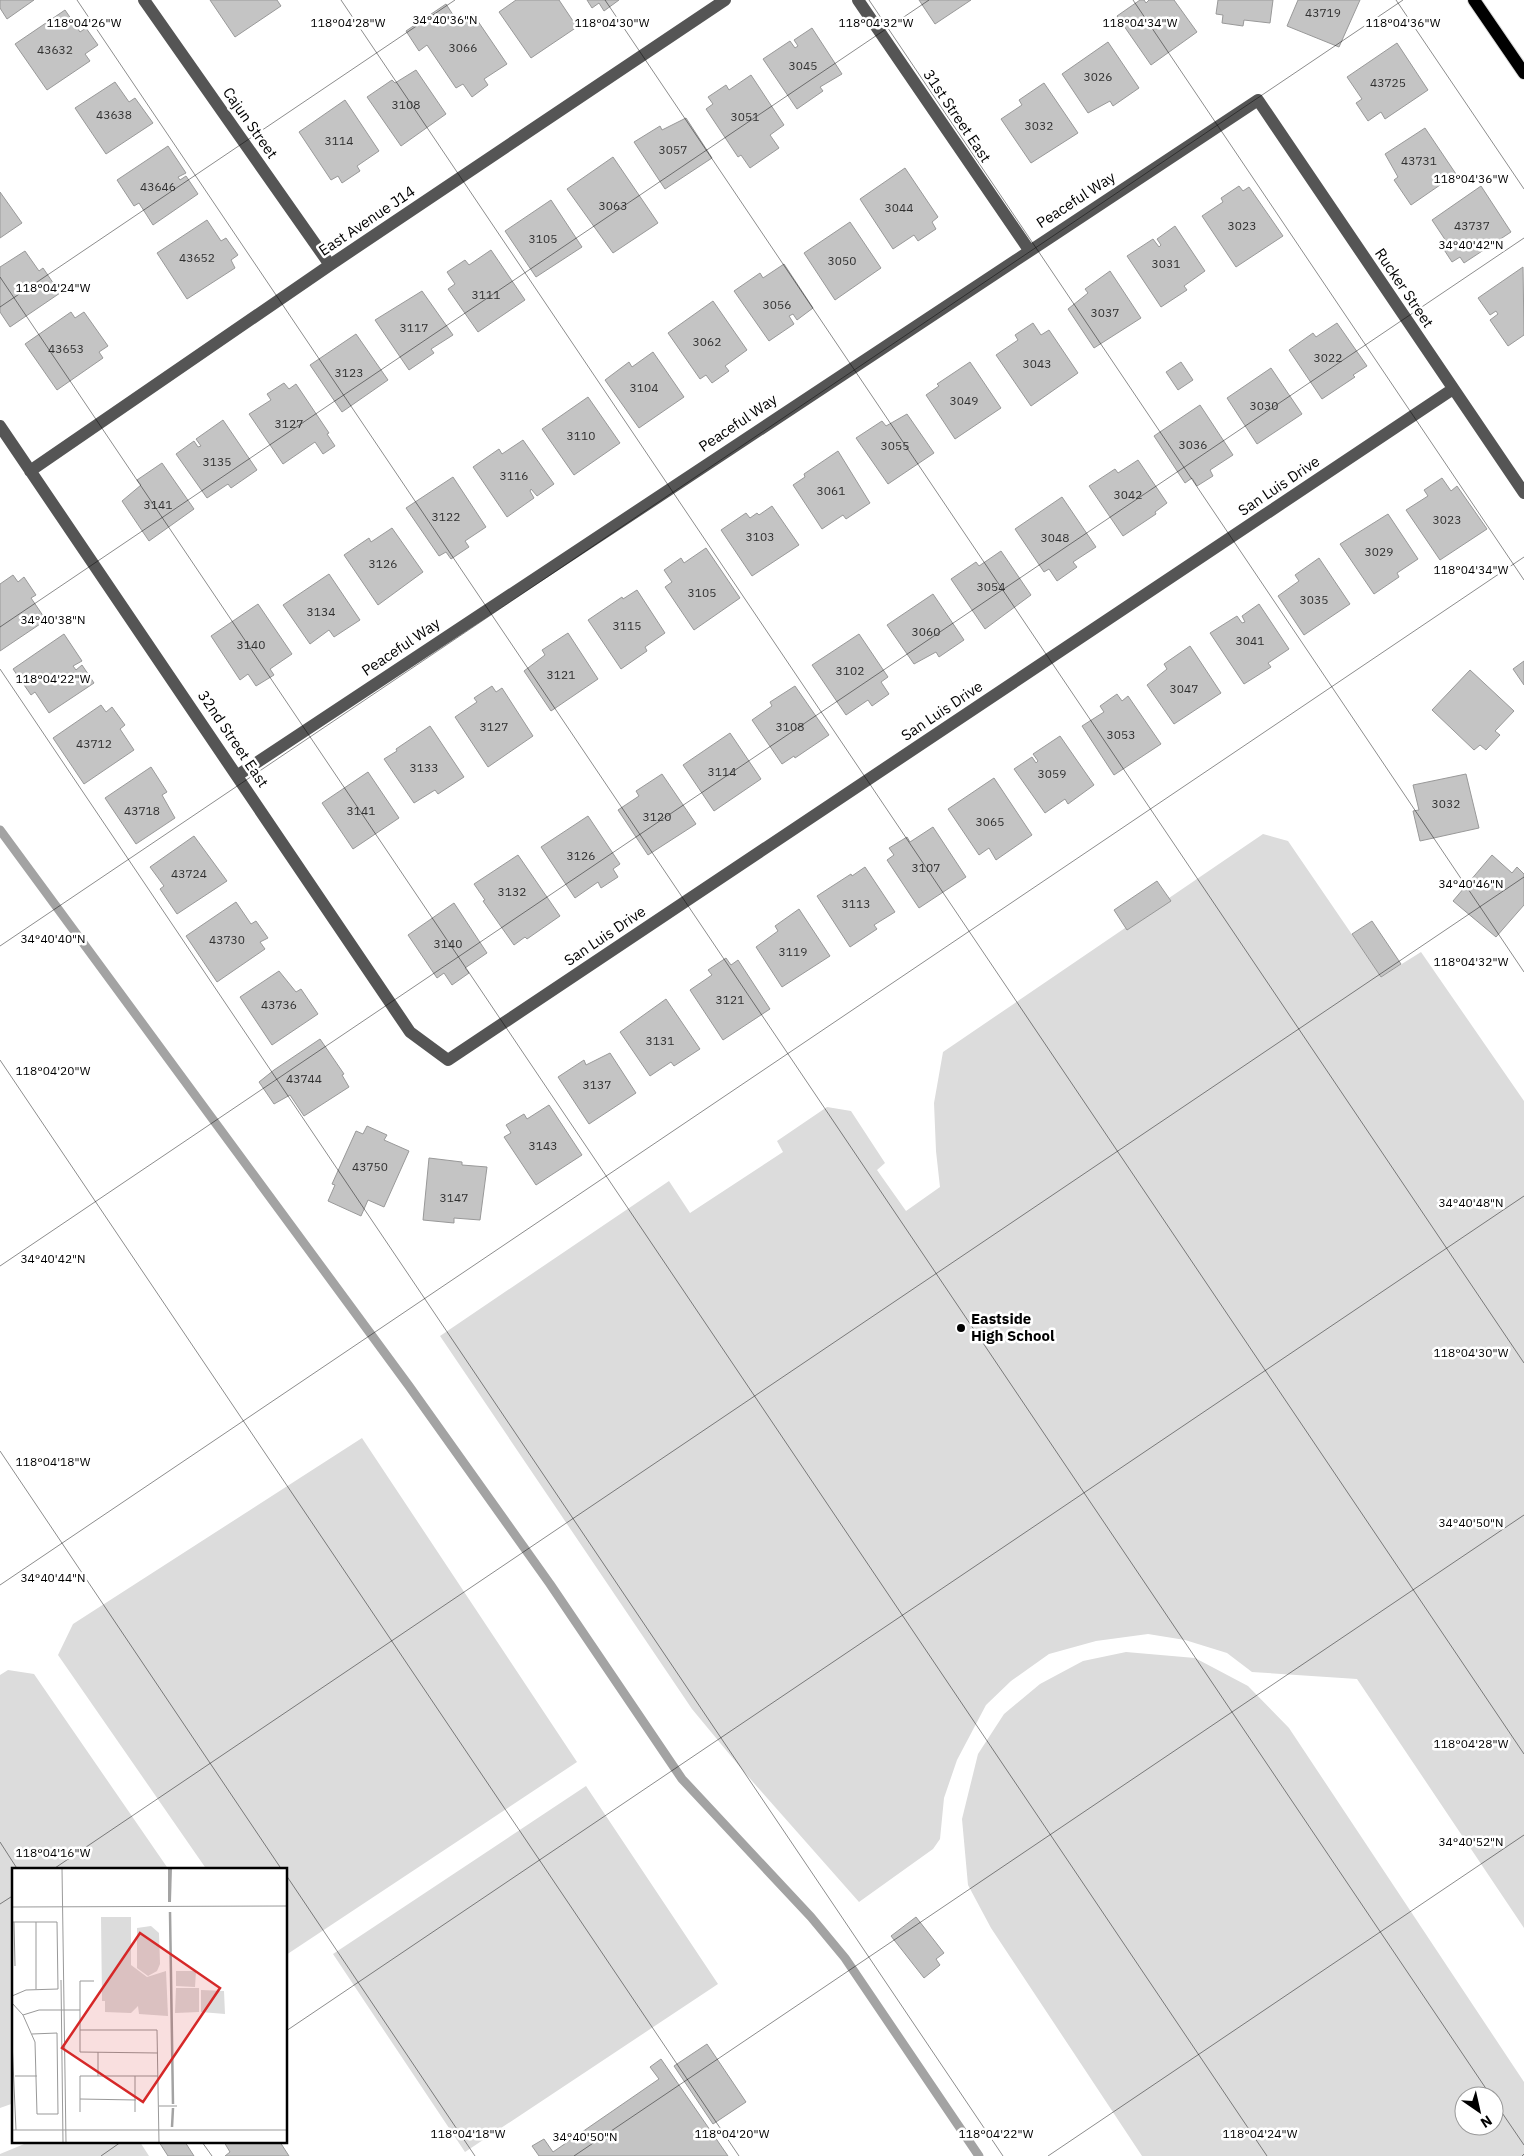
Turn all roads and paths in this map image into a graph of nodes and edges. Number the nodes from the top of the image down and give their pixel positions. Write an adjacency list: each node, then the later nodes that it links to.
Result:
1 (144, 0): 8 (street, Cajun Street)
2 (725, 0): 8 (street, East Avenue J14)
3 (858, 0): 7 (street, 31st Street East)
4 (1474, 0): 5 (main road)
5 (1524, 73)
6 (1258, 100): 7 (street, Peaceful Way); 9 (street, Rucker Street)
7 (1028, 250): 13 (street, Peaceful Way)
8 (330, 265): 11 (street, East Avenue J14)
9 (1453, 389): 12 (street, Rucker Street); 14 (street, San Luis Drive)
10 (0, 426): 11 (street, 32nd Street East)
11 (30, 471): 13 (street, 32nd Street East)
12 (1524, 493)
13 (238, 775): 14 (street, 32nd Street East)
14 (448, 1060)

